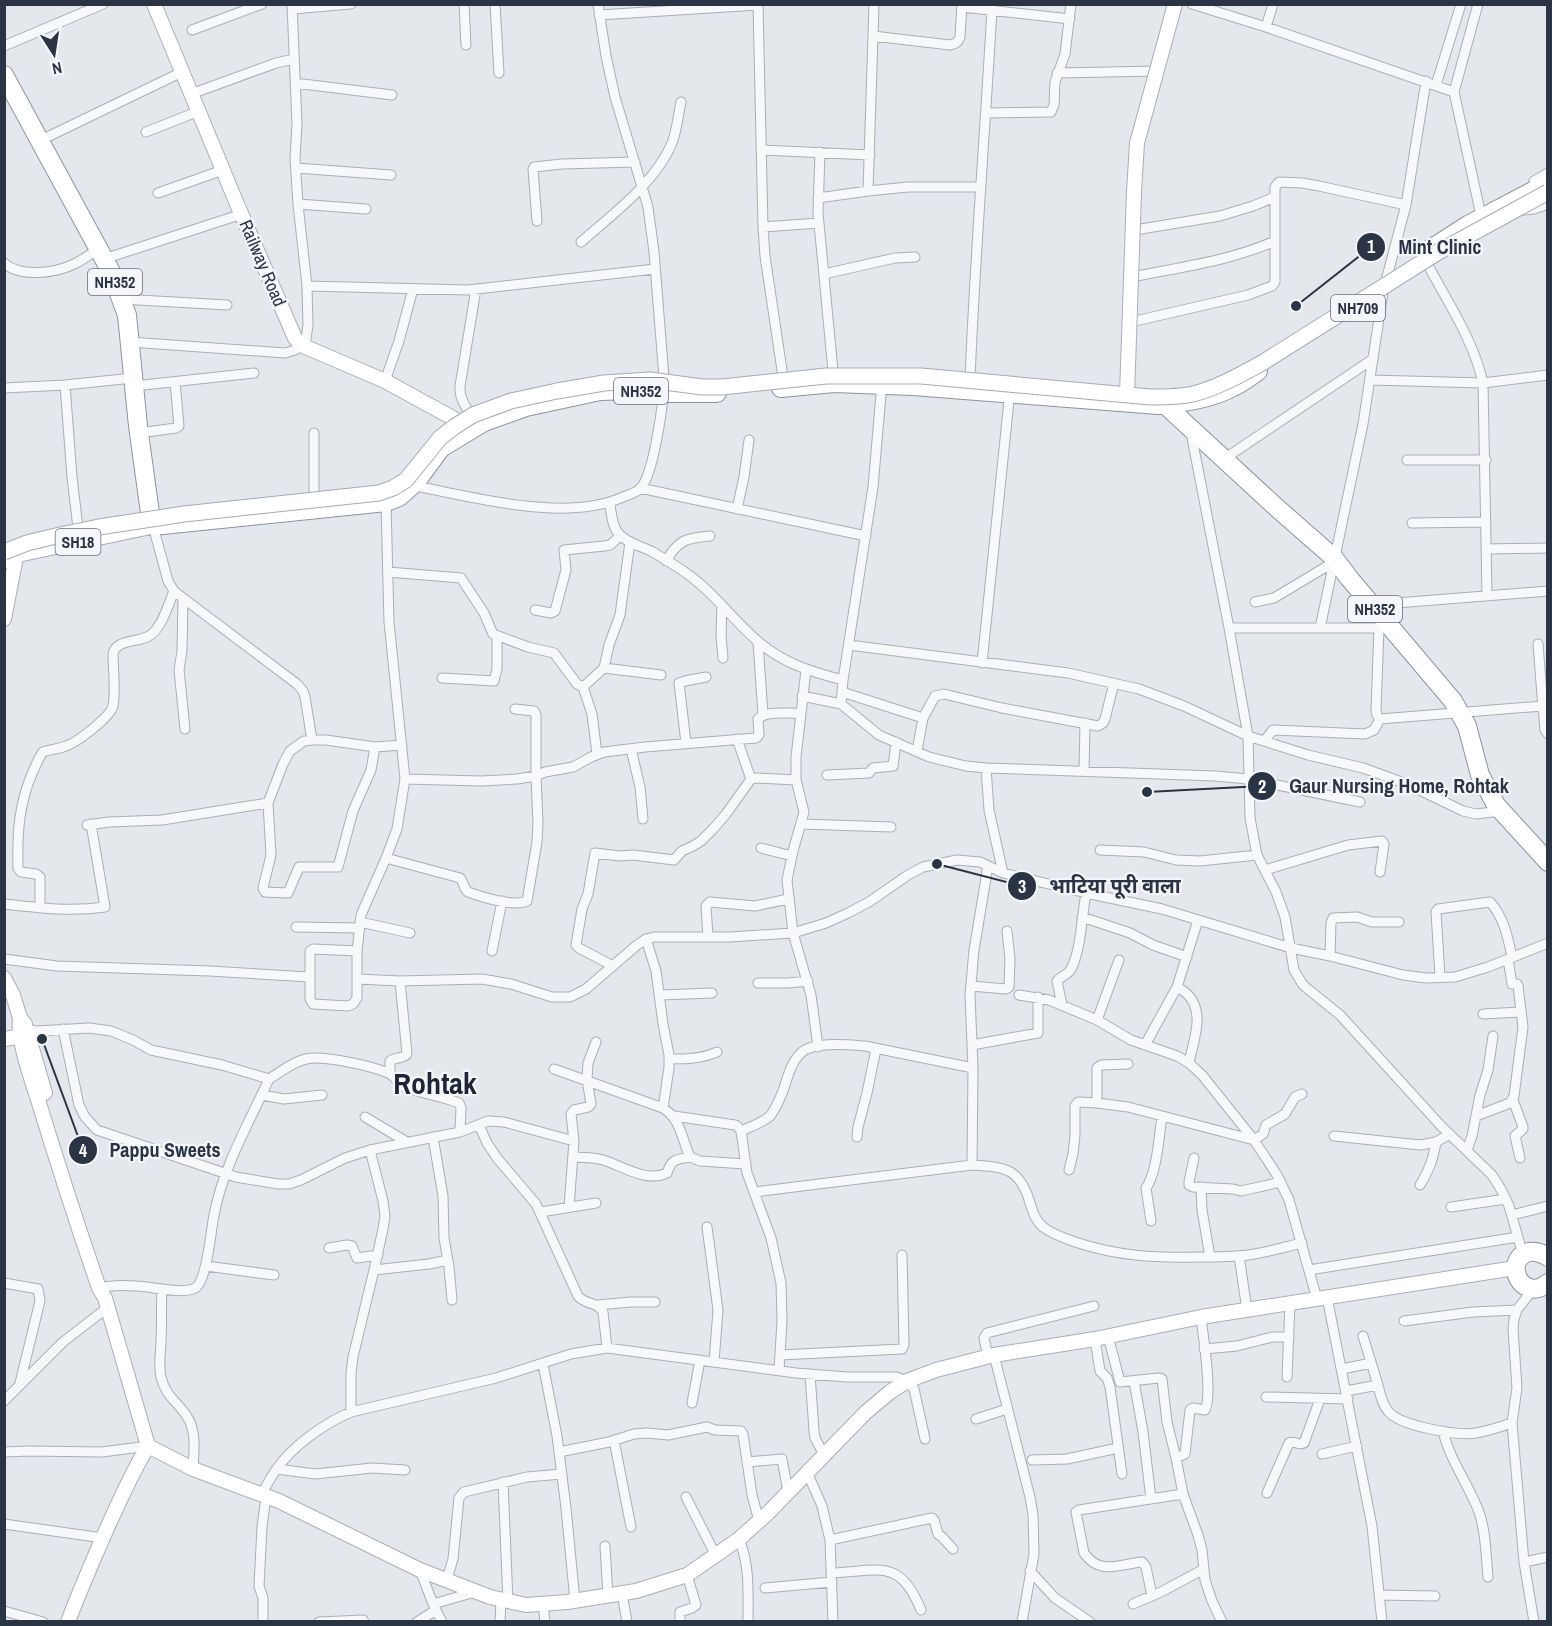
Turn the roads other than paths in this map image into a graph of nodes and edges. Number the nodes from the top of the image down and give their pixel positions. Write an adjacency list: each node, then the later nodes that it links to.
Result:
1 (103, 4): 26 (street)
2 (154, 4): 29 (street, Railway Road)
3 (262, 4): 16 (street)
4 (351, 4): 17 (street)
5 (464, 4): 25 (street)
6 (495, 4): 30 (street)
7 (874, 4): 24 (street)
8 (1071, 4): 21 (street)
9 (1177, 4): 28 (street); 106 (street, bridge)
10 (1192, 4): 22 (street)
11 (1273, 4): 22 (street)
12 (1461, 4): 35 (street)
13 (1478, 4): 36 (street)
14 (758, 5): 20 (street); 44 (street)
15 (962, 6): 18 (street); 24 (street)
16 (250, 7): 23 (street)
17 (292, 7): 27 (street)
18 (992, 9): 19 (street); 41 (street)
19 (1017, 9): 21 (street)
20 (599, 10): 47 (street)
21 (1070, 19): 31 (street)
22 (1266, 27): 33 (street)
23 (192, 30)
24 (873, 36): 46 (street)
25 (466, 45)
26 (4, 46)
27 (294, 59): 34 (street); 37 (street)
28 (1159, 71): 31 (street); 71 (street)
29 (182, 72): 37 (street, Railway Road); 43 (street)
30 (499, 73)
31 (1057, 73): 41 (street)
32 (4, 75): 43 (highway, NH352)
33 (1426, 81): 35 (street); 63 (street)
34 (295, 83): 38 (street); 48 (street)
35 (1436, 85): 36 (street)
36 (1454, 92): 67 (street)
37 (191, 94): 40 (street, Railway Road)
38 (392, 95)
39 (681, 102): 53 (street)
40 (199, 111): 42 (street); 49 (street, Railway Road)
41 (986, 113): 54 (street)
42 (146, 132)
43 (39, 141): 74 (highway, NH352)
44 (761, 150): 45 (street); 70 (street)
45 (820, 153): 46 (street); 59 (street)
46 (870, 155): 55 (street)
47 (634, 162): 53 (street); 68 (street)
48 (296, 168): 51 (street); 61 (street)
49 (223, 170): 57 (street); 66 (street, Railway Road)
50 (1548, 173): 67 (street)
51 (391, 175)
52 (1548, 183): 67 (highway, NH709)
53 (642, 187): 73 (street); 78 (street)
54 (981, 187): 55 (street); 96 (street)
55 (868, 191): 59 (street)
56 (1548, 192): 106 (main road, bridge)
57 (158, 193)
58 (1275, 197): 63 (street); 71 (street); 72 (street)
59 (818, 198): 69 (street)
60 (1548, 198): 65 (highway, NH709)
61 (298, 204): 64 (street); 82 (street)
62 (1548, 204): 65 (street)
63 (1406, 205): 81 (street)
64 (366, 209)
65 (1524, 210): 67 (highway, NH709)
66 (242, 214): 74 (street); 89 (street, Railway Road)
67 (1482, 220): 77 (highway, NH709); 81 (highway, NH709)
68 (537, 221)
69 (819, 223): 70 (street); 79 (street)
70 (763, 227): 94 (street)
71 (1135, 230): 80 (street)
72 (1275, 241): 80 (street); 87 (street)
73 (581, 242)
74 (102, 254): 76 (street); 85 (highway, NH352)
75 (915, 257): 79 (street)
76 (4, 262)
77 (1428, 266): 81 (highway, NH709); 101 (street)
78 (656, 269): 84 (street); 103 (street)
79 (824, 274): 91 (street)
80 (1133, 277): 87 (street)
81 (1384, 285): 90 (street); 107 (highway, NH709)
82 (307, 286): 83 (street); 89 (street)
83 (413, 289): 84 (street); 98 (street)
84 (476, 289): 108 (street)
85 (121, 298): 86 (street); 88 (highway, NH352)
86 (227, 306)
87 (1131, 321): 106 (street)
88 (130, 342): 89 (street); 99 (highway, NH352)
89 (301, 345): 98 (street)
90 (1373, 359): 97 (street); 113 (street)
91 (833, 371): 94 (highway, NH352); 95 (highway, NH352)
92 (254, 373): 100 (street)
93 (1548, 375): 101 (street)
94 (783, 377): 103 (highway, NH352)
95 (882, 378): 96 (highway, NH352); 103 (highway, NH352); 105 (highway, NH352); 128 (street)
96 (970, 379): 105 (highway, NH352)
97 (1370, 380): 101 (street); 133 (street)
98 (384, 381): 108 (street)
99 (134, 382): 100 (street); 102 (street); 110 (highway, NH352)
100 (176, 382): 110 (street)
101 (1483, 382): 115 (street)
102 (65, 385): 104 (street); 125 (street)
103 (664, 385): 108 (highway, NH352); 117 (street)
104 (4, 388)
105 (1010, 388): 106 (highway, NH352); 153 (street)
106 (1127, 397): 107 (highway, NH352); 132 (main road, bridge)
107 (1159, 399): 109 (highway, NH352)
108 (467, 423): 116 (highway, NH352)
109 (1190, 427): 113 (highway, NH352); 145 (street)
110 (139, 433): 122 (highway, NH352)
111 (314, 433): 118 (street)
112 (749, 440): 121 (street)
113 (1224, 459): 133 (highway, NH352)
114 (1407, 460): 115 (street)
115 (1486, 460): 123 (street)
116 (407, 484): 118 (highway, NH352); 119 (highway, NH352); 120 (street)
117 (640, 488): 120 (street); 121 (street)
118 (314, 498): 122 (highway, NH352)
119 (386, 501): 122 (highway, NH352); 135 (street)
120 (609, 503): 126 (street)
121 (737, 509): 128 (street)
122 (151, 520): 125 (main road, SH18); 132 (main road, SH18); 136 (street)
123 (1486, 522): 124 (street); 131 (street)
124 (1412, 523)
125 (78, 528): 132 (main road, SH18)
126 (620, 536): 129 (street); 143 (street)
127 (710, 536): 134 (street)
128 (866, 536): 151 (street)
129 (630, 542): 134 (street); 154 (street)
130 (1548, 548): 131 (street)
131 (1486, 549): 138 (street)
132 (10, 552): 144 (street)
133 (1334, 560): 140 (street); 141 (highway, NH352); 146 (street)
134 (666, 561): 142 (street)
135 (388, 572): 148 (street); 181 (street)
136 (174, 591): 139 (street); 214 (street)
137 (1548, 591): 138 (street)
138 (1487, 595): 141 (street)
139 (183, 598): 173 (street); 177 (street)
140 (1255, 602)
141 (1371, 604): 147 (highway, NH352)
142 (722, 606): 149 (street); 152 (street)
143 (535, 610)
144 (4, 619)
145 (1229, 628): 146 (street); 175 (street)
146 (1320, 628): 147 (street)
147 (1385, 628): 167 (highway, NH352); 171 (street)
148 (497, 636): 158 (street); 161 (street)
149 (758, 642): 155 (street); 169 (street)
150 (1538, 644): 164 (street)
151 (849, 645): 153 (street); 159 (street)
152 (723, 658)
153 (982, 663): 160 (street)
154 (604, 668): 156 (street); 161 (street)
155 (806, 670): 159 (street); 163 (street)
156 (660, 675)
157 (705, 677): 180 (street)
158 (442, 678)
159 (843, 680): 162 (street)
160 (1114, 683): 172 (street); 175 (street)
161 (583, 687): 185 (street)
162 (842, 692): 165 (street); 170 (street)
163 (802, 696): 165 (street); 168 (street)
164 (1544, 699): 167 (street); 174 (street)
165 (841, 704): 179 (street)
166 (515, 709): 188 (street)
167 (1459, 712): 171 (street); 196 (highway, NH352)
168 (800, 713): 169 (street); 193 (street)
169 (763, 715): 176 (street)
170 (923, 718): 172 (street); 184 (street)
171 (1380, 719): 178 (street)
172 (1084, 723): 187 (street)
173 (185, 729)
174 (1548, 734)
175 (1248, 736): 178 (street); 192 (street)
176 (737, 739): 180 (street); 191 (street)
177 (312, 740): 182 (street); 195 (street)
178 (1264, 741): 196 (street)
179 (896, 742): 184 (street); 189 (street)
180 (686, 743): 183 (street)
181 (402, 745): 182 (street); 190 (street)
182 (375, 747): 195 (street)
183 (632, 749): 185 (street); 197 (street)
184 (917, 751): 186 (street)
185 (597, 754): 188 (street)
186 (986, 768): 187 (street); 209 (street)
187 (1084, 771): 192 (street)
188 (536, 776): 190 (street); 212 (street)
189 (827, 776)
190 (405, 779): 204 (street)
191 (751, 779): 193 (street); 234 (street)
192 (1248, 779): 194 (street); 203 (street)
193 (796, 780): 198 (street)
194 (1360, 802)
195 (268, 803): 214 (street)
196 (1502, 811): 205 (highway, NH352)
197 (643, 819)
198 (801, 824): 199 (street); 202 (street)
199 (891, 827)
200 (761, 848): 202 (street)
201 (1100, 850): 203 (street)
202 (792, 855): 211 (street)
203 (1257, 855): 207 (street)
204 (386, 858): 212 (street); 218 (street)
205 (1548, 862)
206 (988, 867): 209 (street); 222 (street); 242 (street)
207 (1265, 870): 208 (street); 226 (street)
208 (1380, 872)
209 (1003, 873): 210 (street)
210 (1086, 893): 215 (street); 216 (street)
211 (788, 899): 222 (street); 223 (street)
212 (502, 901): 228 (street)
213 (4, 904): 214 (street)
214 (40, 908)
215 (1082, 917): 230 (street); 248 (street)
216 (1198, 920): 226 (street); 230 (street)
217 (1399, 922): 229 (street)
218 (359, 925): 219 (street); 221 (street); 227 (street)
219 (296, 927)
220 (1007, 931): 242 (street)
221 (410, 933)
222 (793, 933): 223 (street); 240 (street)
223 (708, 937): 224 (street)
224 (645, 939): 234 (street); 246 (street)
225 (1548, 943): 231 (street)
226 (1291, 948): 229 (street); 284 (street)
227 (357, 951): 235 (street); 238 (street)
228 (492, 951)
229 (1330, 956): 236 (street)
230 (1187, 957): 243 (street)
231 (1510, 958): 236 (street); 236 (street); 249 (street)
232 (4, 959): 235 (street)
233 (1119, 960): 251 (street)
234 (613, 966): 239 (street)
235 (309, 977): 238 (street)
236 (1440, 977)
237 (4, 978): 253 (street)
238 (357, 979): 239 (street)
239 (400, 981): 268 (street)
240 (808, 981): 241 (street); 260 (street)
241 (758, 982)
242 (971, 986): 258 (street)
243 (1177, 987): 259 (street); 264 (street)
244 (712, 993): 246 (street)
245 (1020, 994): 247 (street)
246 (660, 995): 263 (street)
247 (1038, 997): 248 (street); 258 (street)
248 (1062, 1005): 251 (street)
249 (1521, 1012): 250 (street); 274 (street)
250 (1483, 1014)
251 (1096, 1020): 259 (street)
252 (63, 1029): 253 (street); 269 (street); 301 (street)
253 (25, 1030): 254 (street); 256 (street); 332 (street)
254 (4, 1032)
255 (1493, 1036): 279 (street)
256 (4, 1039)
257 (596, 1042): 270 (street)
258 (972, 1045): 266 (street)
259 (1145, 1045): 264 (street)
260 (818, 1047): 261 (street); 282 (street)
261 (876, 1049): 266 (street); 287 (street)
262 (717, 1052): 263 (street)
263 (669, 1059): 276 (street)
264 (1189, 1063): 288 (street)
265 (1128, 1064): 275 (street)
266 (973, 1068): 299 (street)
267 (554, 1070): 270 (street)
268 (390, 1074): 269 (street); 283 (street)
269 (269, 1079): 272 (street)
270 (587, 1080): 276 (street); 289 (street)
271 (1302, 1094): 288 (street)
272 (262, 1095): 273 (street); 301 (street)
273 (322, 1095)
274 (1513, 1100): 279 (street); 297 (street)
275 (1097, 1102): 278 (street); 300 (street)
276 (663, 1108): 277 (street)
277 (674, 1116): 282 (street); 295 (street)
278 (1162, 1116): 288 (street); 313 (street)
279 (1476, 1116): 293 (street)
280 (366, 1117): 290 (street)
281 (479, 1125): 283 (street); 289 (street); 311 (street)
282 (741, 1131): 298 (street)
283 (460, 1132): 286 (street)
284 (1450, 1134): 291 (street); 293 (street)
285 (1334, 1136): 291 (street)
286 (433, 1137): 290 (street); 323 (street)
287 (857, 1137)
288 (1254, 1140): 302 (street)
289 (574, 1141): 294 (street)
290 (407, 1142): 292 (street)
291 (1436, 1142): 303 (street)
292 (370, 1150): 301 (street); 319 (street)
293 (1467, 1150): 306 (street)
294 (574, 1157): 295 (street); 309 (street)
295 (690, 1158): 298 (street)
296 (1194, 1158): 304 (street)
297 (1520, 1158)
298 (746, 1164): 305 (street)
299 (972, 1165): 305 (street); 321 (street)
300 (1069, 1170)
301 (225, 1173): 325 (street)
302 (1281, 1182): 304 (street); 316 (street)
303 (1420, 1185)
304 (1201, 1187): 321 (street)
305 (754, 1192): 348 (street)
306 (1506, 1199): 310 (street); 312 (street)
307 (596, 1203): 309 (street)
308 (1548, 1206): 312 (street)
309 (569, 1207): 311 (street)
310 (1451, 1207)
311 (541, 1212): 337 (street)
312 (1512, 1215): 315 (street)
313 (1150, 1221)
314 (707, 1227): 351 (street)
315 (1518, 1237): 324 (street); 327 (street)
316 (1302, 1243): 320 (street); 327 (street)
317 (329, 1248): 319 (street)
318 (902, 1255): 348 (street)
319 (378, 1256): 326 (street)
320 (1239, 1256): 321 (street); 339 (street)
321 (1210, 1257)
322 (1548, 1257): 324 (highway)
323 (448, 1260): 326 (street); 334 (street)
324 (1519, 1262): 330 (highway); 333 (street)
325 (206, 1266): 328 (street); 331 (street)
326 (374, 1270): 368 (street)
327 (1309, 1270): 333 (street)
328 (274, 1275)
329 (4, 1283): 361 (street)
330 (1543, 1287): 340 (street)
331 (162, 1290): 332 (street); 384 (street)
332 (104, 1295): 361 (street); 374 (street)
333 (1322, 1298): 336 (street); 354 (street)
334 (452, 1300)
335 (655, 1302): 337 (street)
336 (1290, 1303): 339 (street); 345 (street)
337 (598, 1305): 346 (street)
338 (1094, 1306): 349 (street)
339 (1247, 1310): 341 (street)
340 (1517, 1310): 342 (street); 370 (street)
341 (1201, 1317): 344 (street); 347 (street)
342 (1404, 1321)
343 (1363, 1336): 352 (street)
344 (1102, 1337): 349 (street); 359 (street); 376 (street)
345 (1289, 1337): 347 (street); 357 (street)
346 (607, 1348): 350 (street); 353 (street)
347 (1204, 1349): 381 (street)
348 (780, 1355): 355 (street)
349 (991, 1356): 358 (street); 367 (street)
350 (700, 1360): 351 (street); 366 (street)
351 (714, 1362): 355 (street)
352 (1371, 1363): 354 (street); 360 (street)
353 (543, 1364): 368 (street); 378 (street)
354 (1342, 1369): 362 (street)
355 (779, 1370): 356 (street)
356 (810, 1374): 358 (street); 380 (street)
357 (1287, 1377)
358 (907, 1380): 372 (street); 380 (street)
359 (1134, 1381): 381 (street); 396 (street)
360 (1378, 1385): 362 (street); 371 (street)
361 (19, 1386): 365 (street)
362 (1347, 1395): 364 (street); 375 (street)
363 (1266, 1397): 364 (street)
364 (1320, 1399): 392 (street)
365 (4, 1401)
366 (692, 1403)
367 (1007, 1409): 369 (street); 410 (street)
368 (351, 1412): 385 (street)
369 (976, 1419)
370 (1512, 1423): 371 (street); 407 (street)
371 (1443, 1431): 412 (street)
372 (926, 1439)
373 (614, 1440): 378 (street); 383 (street); 399 (street)
374 (148, 1446): 377 (street); 384 (street); 400 (street)
375 (1357, 1446): 379 (street); 418 (street)
376 (1118, 1448): 382 (street); 389 (street)
377 (4, 1452)
378 (559, 1452): 388 (street)
379 (1322, 1454)
380 (824, 1455): 387 (street)
381 (1176, 1458): 393 (street)
382 (1032, 1460)
383 (747, 1462): 391 (street); 397 (street)
384 (194, 1468): 394 (street)
385 (277, 1469): 386 (street); 394 (street)
386 (405, 1470)
387 (807, 1472): 391 (street); 402 (street)
388 (562, 1474): 390 (street); 422 (street)
389 (1122, 1474)
390 (503, 1482): 414 (street); 421 (street)
391 (788, 1492): 397 (street)
392 (1267, 1493)
393 (1183, 1494): 396 (street); 408 (street)
394 (263, 1496): 409 (street); 430 (street)
395 (686, 1497): 405 (street)
396 (1151, 1499): 419 (street)
397 (759, 1521): 401 (street)
398 (4, 1524): 400 (street)
399 (631, 1527)
400 (103, 1538): 429 (street)
401 (739, 1539): 405 (street); 439 (street)
402 (830, 1540): 404 (street); 413 (street)
403 (605, 1546): 417 (street)
404 (953, 1549)
405 (716, 1556): 411 (street)
406 (1548, 1557): 407 (street)
407 (1524, 1562): 445 (street)
408 (1204, 1569): 419 (street); 443 (street)
409 (420, 1570): 414 (street); 425 (street)
410 (1030, 1571): 441 (street); 442 (street)
411 (687, 1575): 417 (street); 438 (street)
412 (1488, 1577)
413 (832, 1578): 415 (street); 426 (street); 440 (street)
414 (447, 1580): 416 (street)
415 (765, 1588)
416 (475, 1592): 421 (street); 425 (street)
417 (615, 1594): 422 (street); 437 (street)
418 (1380, 1595): 420 (street); 444 (street)
419 (1152, 1596): 424 (street)
420 (1436, 1596)
421 (505, 1601): 423 (street); 435 (street)
422 (575, 1601): 423 (street)
423 (543, 1604): 436 (street)
424 (1133, 1604)
425 (434, 1607): 433 (street); 434 (street)
426 (921, 1610)
427 (5, 1614): 428 (street)
428 (43, 1622)
429 (68, 1622)
430 (263, 1622)
431 (319, 1622): 432 (street)
432 (364, 1622)
433 (417, 1622)
434 (442, 1622)
435 (500, 1622)
436 (545, 1622)
437 (627, 1622)
438 (680, 1622)
439 (748, 1622)
440 (833, 1622)
441 (1022, 1622)
442 (1090, 1622)
443 (1222, 1622)
444 (1382, 1622)
445 (1534, 1622)

